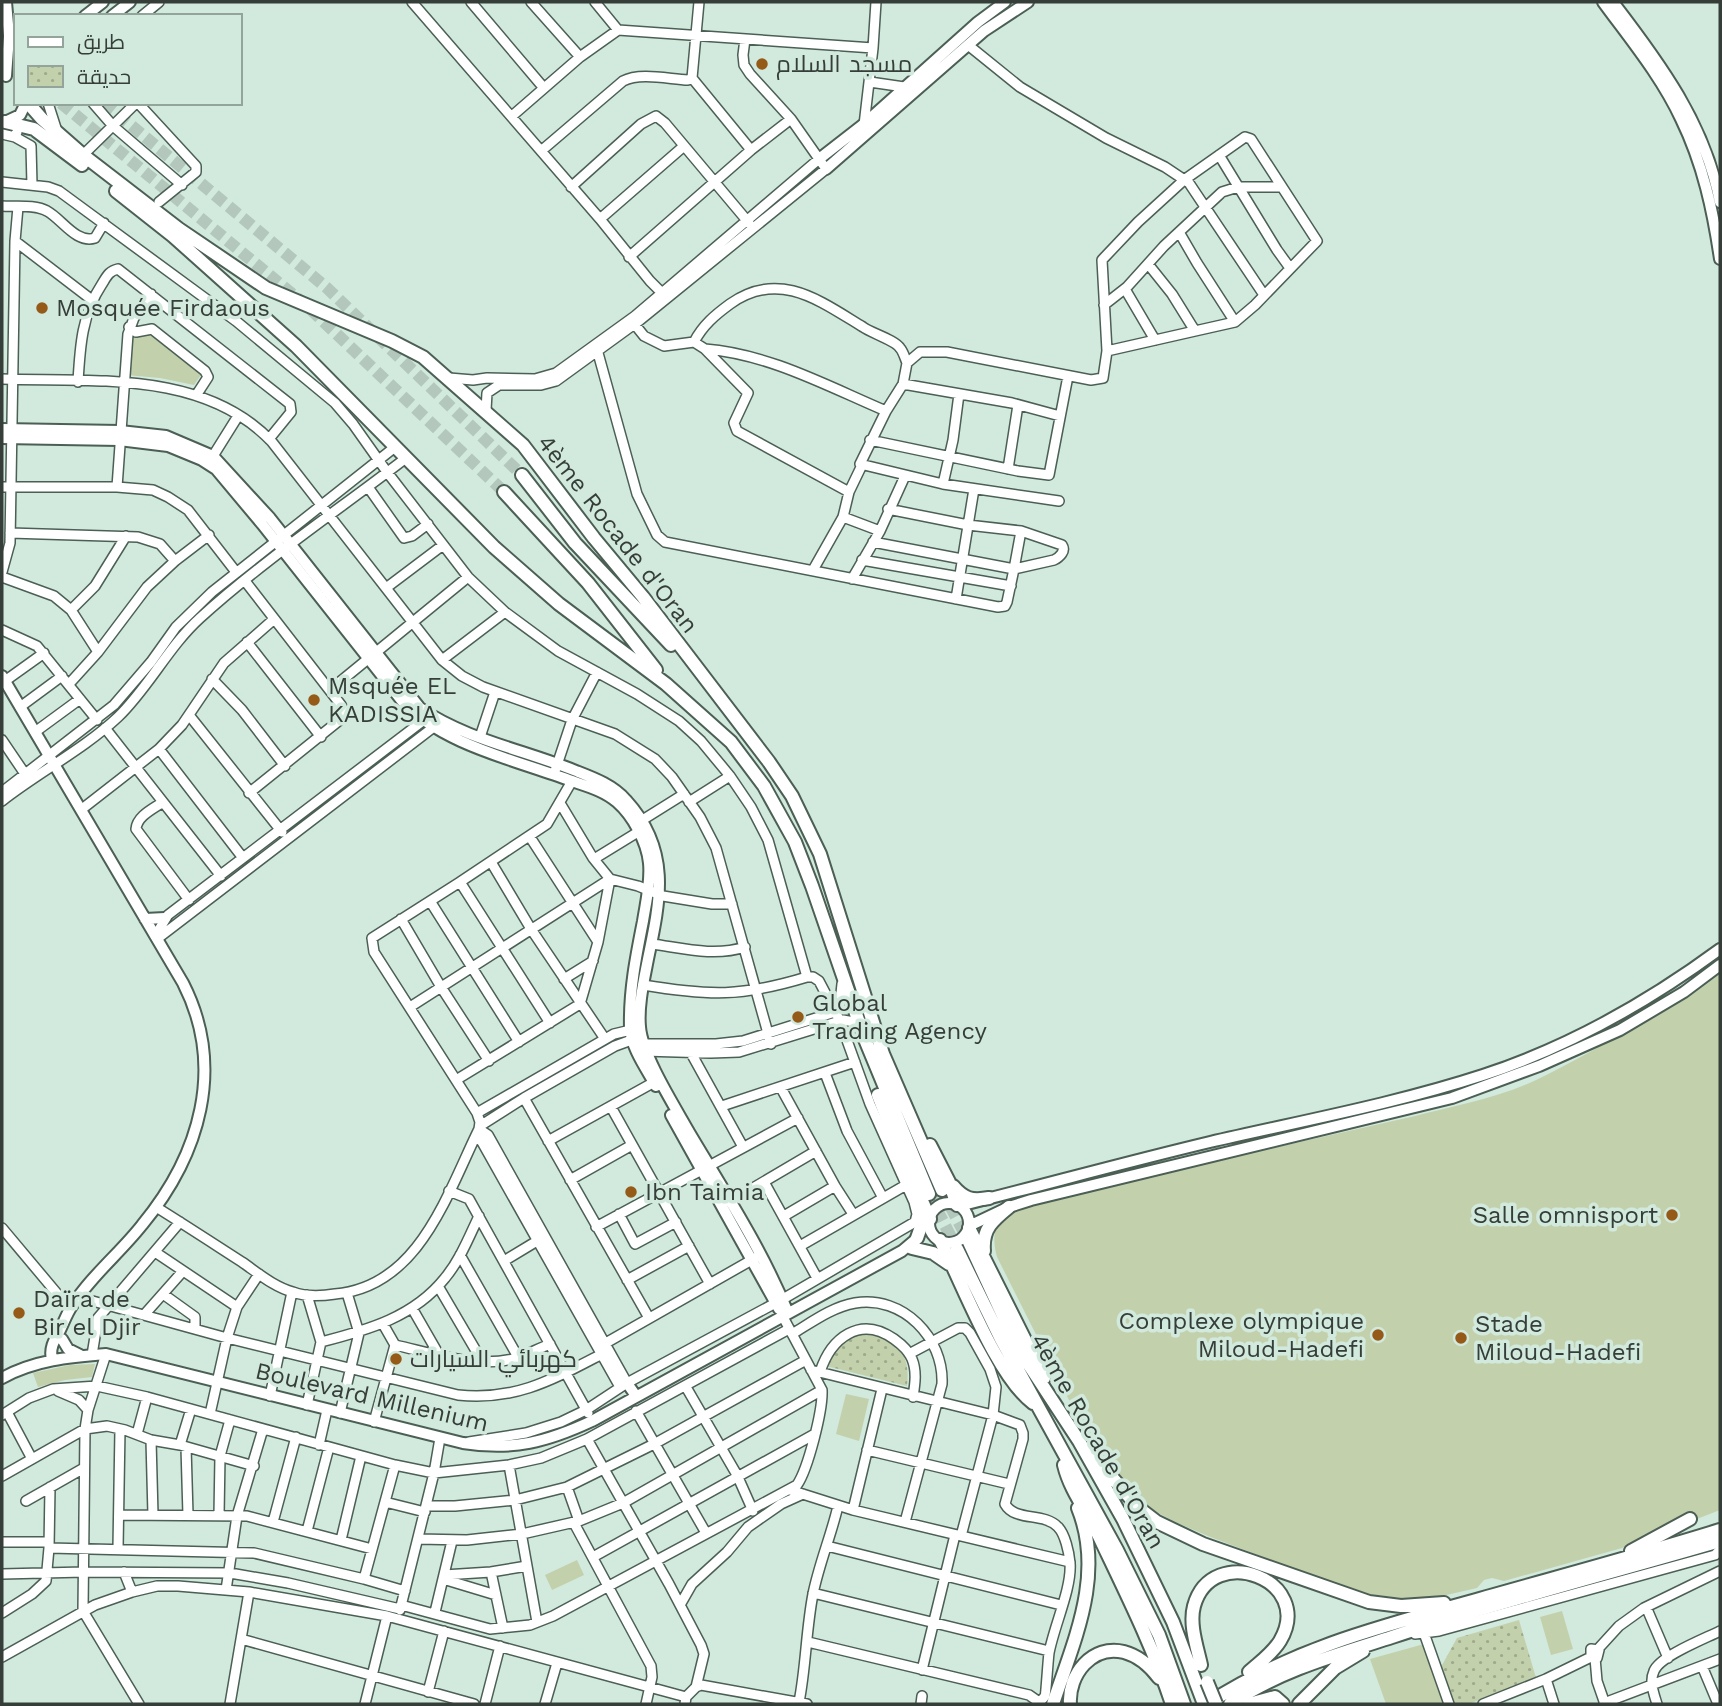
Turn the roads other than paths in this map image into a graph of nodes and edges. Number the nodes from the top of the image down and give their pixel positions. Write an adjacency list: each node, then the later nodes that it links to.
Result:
1 (6, 2): 24 (main road)
2 (103, 2): 15 (main road)
3 (130, 2): 16 (main road)
4 (159, 2): 17 (street)
5 (471, 2): 27 (street)
6 (531, 2): 23 (street)
7 (594, 2): 18 (street)
8 (699, 2): 19 (street)
9 (876, 2): 22 (street)
10 (1005, 2): 28 (main road)
11 (1028, 2): 21 (main road)
12 (1603, 2): 69 (main road)
13 (415, 3): 34 (street)
14 (1616, 3): 58 (main road)
15 (88, 14)
16 (115, 14)
17 (144, 14)
18 (618, 30): 19 (street); 23 (street)
19 (698, 36): 20 (street); 25 (street)
20 (745, 39): 22 (street); 35 (street)
21 (968, 45): 41 (main road); 49 (street)
22 (873, 48): 26 (street)
23 (580, 57): 27 (street)
24 (9, 76)
25 (692, 78): 43 (street); 44 (street)
26 (870, 82): 28 (street); 36 (street)
27 (544, 87): 34 (street)
28 (905, 87): 36 (main road)
29 (49, 105): 40 (street)
30 (95, 105): 38 (street)
31 (135, 105): 38 (street)
32 (139, 105): 53 (street)
33 (25, 106): 37 (main road); 39 (street); 40 (highway, 4ème Rocade d'Oran)
34 (512, 116): 44 (street)
35 (791, 119): 43 (street); 47 (street)
36 (864, 124): 41 (street); 47 (main road)
37 (3, 126): 39 (highway)
38 (113, 126): 45 (street); 53 (street)
39 (17, 130): 52 (street); 107 (highway)
40 (59, 134): 45 (highway, 4ème Rocade d'Oran)
41 (862, 138): 48 (main road)
42 (684, 146): 51 (street); 54 (street); 62 (street)
43 (751, 150): 51 (street)
44 (541, 151): 54 (street)
45 (83, 155): 89 (highway, 4ème Rocade d'Oran)
46 (1219, 155): 49 (street); 55 (street); 56 (street)
47 (819, 159): 48 (street); 63 (street)
48 (826, 169): 65 (street)
49 (1184, 180): 61 (street); 77 (street)
50 (2, 182): 52 (street)
51 (715, 184): 63 (street); 68 (street)
52 (32, 185): 64 (street)
53 (182, 185): 57 (street)
54 (571, 187): 62 (street)
55 (1238, 187): 56 (street); 61 (street); 71 (street)
56 (1281, 187): 71 (street)
57 (159, 202)
58 (1720, 202)
59 (2, 206): 60 (street)
60 (18, 207): 64 (street); 67 (street)
61 (1205, 208): 66 (street); 75 (street)
62 (600, 219): 68 (street)
63 (747, 220): 65 (street); 74 (street)
64 (104, 223): 111 (street)
65 (753, 230): 74 (street)
66 (1179, 232): 70 (street); 78 (street)
67 (15, 241): 76 (street); 91 (street)
68 (629, 257): 74 (street)
69 (1720, 260)
70 (1148, 264): 72 (street); 81 (street)
71 (1290, 268): 75 (street)
72 (1125, 289): 77 (street); 82 (street)
73 (151, 294): 76 (street); 80 (street); 105 (street)
74 (664, 295): 79 (street)
75 (1264, 295): 78 (street)
76 (92, 300): 92 (street)
77 (1104, 305): 85 (street)
78 (1235, 321): 81 (street)
79 (633, 322): 83 (street); 86 (street); 93 (street)
80 (129, 327): 94 (street); 96 (street)
81 (1195, 331): 82 (street)
82 (1155, 340): 85 (street)
83 (694, 342): 84 (street); 87 (street)
84 (705, 349): 100 (street); 123 (street)
85 (1107, 351): 88 (street)
86 (598, 353): 93 (street); 143 (street)
87 (906, 363): 88 (street); 95 (street)
88 (1068, 376): 102 (street)
89 (449, 378): 93 (street); 99 (highway, 4ème Rocade d'Oran)
90 (2, 379): 91 (street)
91 (12, 379): 92 (street); 103 (street)
92 (78, 382): 94 (street)
93 (536, 382): 99 (street)
94 (123, 384): 96 (street); 104 (street)
95 (903, 384): 97 (street); 100 (street)
96 (197, 394): 101 (street)
97 (959, 394): 98 (street); 109 (street)
98 (1018, 405): 102 (street); 113 (street)
99 (486, 410): 166 (highway, 4ème Rocade d'Oran)
100 (886, 411): 106 (street)
101 (238, 416): 105 (street); 108 (street)
102 (1060, 416): 113 (street)
103 (7, 434): 104 (main road); 118 (street)
104 (120, 436): 108 (main road); 119 (street); 137 (main road)
105 (270, 439): 125 (street)
106 (870, 440): 109 (street); 112 (street)
107 (395, 447): 110 (highway); 111 (street)
108 (213, 456): 137 (main road)
109 (948, 457): 113 (street); 117 (street)
110 (406, 458): 114 (street); 169 (highway)
111 (380, 461): 114 (street); 125 (street)
112 (862, 464): 116 (street); 123 (street)
113 (1008, 468)
114 (387, 472): 120 (street); 129 (street)
115 (522, 475): 166 (highway)
116 (905, 476): 117 (street); 126 (street)
117 (943, 484): 121 (street)
118 (6, 487): 119 (street); 133 (street)
119 (117, 487): 134 (street)
120 (368, 487): 127 (street); 129 (street)
121 (974, 489): 124 (street); 130 (street)
122 (504, 492): 169 (highway)
123 (849, 492): 128 (street)
124 (1059, 502)
125 (322, 504): 127 (street); 137 (street)
126 (888, 509): 130 (street); 131 (street)
127 (330, 514): 137 (street); 151 (street)
128 (843, 517): 131 (street); 143 (street)
129 (428, 524): 138 (street)
130 (968, 525): 132 (street); 141 (street)
131 (880, 531): 136 (street)
132 (1021, 531): 142 (street); 142 (street)
133 (10, 533): 135 (street); 145 (street)
134 (209, 535): 140 (street); 144 (street)
135 (127, 536): 140 (street); 153 (street)
136 (873, 542): 139 (street); 141 (street)
137 (283, 544): 144 (street); 149 (street); 161 (main road)
138 (443, 545): 147 (street); 151 (street)
139 (862, 560): 146 (street); 148 (street)
140 (175, 561): 159 (street)
141 (962, 561): 142 (street); 146 (street)
142 (1014, 569): 150 (street)
143 (813, 570): 148 (street)
144 (236, 572): 176 (street)
145 (2, 575): 153 (street)
146 (960, 576): 150 (street); 152 (street)
147 (468, 577): 154 (street); 156 (street)
148 (852, 579): 152 (street)
149 (245, 581): 155 (street); 179 (street)
150 (1011, 586): 152 (street)
151 (386, 588): 156 (street)
152 (956, 599)
153 (71, 610): 159 (street)
154 (505, 612): 162 (street); 163 (street)
155 (274, 620): 158 (street); 170 (street)
156 (413, 622): 161 (street); 162 (street)
157 (2, 630): 160 (street)
158 (247, 642): 165 (street); 181 (street)
159 (99, 652): 168 (street)
160 (44, 653): 164 (street); 167 (street)
161 (372, 657): 170 (street); 175 (main road)
162 (442, 660): 171 (street)
163 (597, 672): 177 (street); 190 (street)
164 (62, 676): 168 (street); 173 (street)
165 (212, 678): 174 (street); 186 (street)
166 (704, 678): 265 (highway, 4ème Rocade d'Oran)
167 (3, 679): 173 (main road)
168 (69, 684): 172 (street)
169 (666, 684): 224 (highway)
170 (330, 690): 181 (street)
171 (495, 692): 177 (street); 182 (street)
172 (80, 699): 176 (street); 180 (street)
173 (20, 707): 180 (main road)
174 (189, 715): 184 (street); 193 (street)
175 (427, 718): 178 (main road); 199 (street)
176 (97, 720): 185 (street)
177 (572, 720): 188 (street); 194 (street)
178 (437, 725): 182 (main road); 188 (main road); 201 (street)
179 (105, 728): 185 (street); 187 (street)
180 (35, 732): 185 (main road)
181 (321, 737): 186 (street)
182 (480, 737): 188 (main road)
183 (2, 740): 189 (street)
184 (159, 750): 187 (street); 202 (street)
185 (52, 760): 189 (street); 192 (street); 197 (main road)
186 (285, 765): 193 (street)
187 (137, 768): 195 (street); 197 (street)
188 (556, 769): 191 (main road); 198 (main road)
189 (26, 774): 192 (street)
190 (730, 776): 194 (street); 227 (street)
191 (572, 781): 196 (street); 198 (main road)
192 (2, 793)
193 (249, 793): 199 (street)
194 (686, 798): 198 (street); 212 (street)
195 (163, 802): 205 (street); 209 (street)
196 (560, 803): 200 (street); 203 (street)
197 (82, 809): 214 (main road)
198 (639, 826): 203 (street); 208 (main road)
199 (280, 830): 201 (street); 202 (street)
200 (530, 836): 204 (street); 211 (street)
201 (288, 839): 217 (street)
202 (243, 858): 205 (street)
203 (594, 859): 206 (street)
204 (491, 862): 207 (street); 216 (street)
205 (221, 876): 209 (street)
206 (610, 879): 208 (street); 211 (street); 218 (street)
207 (460, 882): 210 (street); 221 (street)
208 (653, 892): 212 (street); 219 (main road); 240 (main road)
209 (189, 900): 213 (street)
210 (430, 901): 215 (street); 226 (street)
211 (572, 903): 216 (street); 218 (street)
212 (733, 904): 220 (street)
213 (165, 918): 214 (main road); 217 (street)
214 (145, 919): 217 (main road)
215 (401, 919): 231 (street); 234 (street)
216 (531, 929): 221 (street); 228 (street)
217 (156, 938): 272 (main road)
218 (598, 942): 223 (street)
219 (652, 944): 220 (street); 230 (main road)
220 (745, 947): 232 (street)
221 (502, 948): 226 (street); 237 (street)
222 (1720, 949): 243 (main road)
223 (593, 961): 228 (street); 233 (street)
224 (839, 965): 229 (highway); 265 (highway)
225 (1720, 965): 243 (main road)
226 (471, 968): 231 (street); 241 (street)
227 (807, 977): 232 (street); 235 (street)
228 (564, 979): 233 (street)
229 (842, 984): 235 (street); 236 (highway)
230 (643, 985): 232 (street); 240 (main road)
231 (441, 987): 234 (street); 244 (street)
232 (756, 991): 239 (street)
233 (580, 1004): 237 (street); 238 (street)
234 (410, 1007): 247 (street)
235 (835, 1012): 236 (street); 239 (street)
236 (847, 1021): 239 (street); 245 (street); 265 (highway)
237 (550, 1023): 241 (street)
238 (605, 1039): 240 (street); 253 (street)
239 (769, 1039): 240 (street); 242 (street)
240 (639, 1040): 242 (street); 248 (main road); 250 (street)
241 (519, 1042): 244 (street)
242 (691, 1053): 251 (street)
243 (1554, 1053): 269 (main road); 273 (main road)
244 (489, 1060): 247 (street)
245 (855, 1062): 246 (street); 263 (street)
246 (825, 1073): 249 (street); 268 (street)
247 (456, 1080): 253 (street)
248 (657, 1081): 252 (street); 260 (main road)
249 (781, 1087): 251 (street); 254 (street)
250 (524, 1098): 255 (street); 256 (street)
251 (722, 1106): 258 (street)
252 (611, 1107): 256 (street); 257 (street)
253 (477, 1113): 255 (street)
254 (798, 1118): 258 (street); 259 (street)
255 (478, 1130): 266 (street); 285 (street); 290 (street)
256 (548, 1141): 261 (street)
257 (632, 1145): 261 (street); 267 (street)
258 (743, 1147): 260 (street)
259 (816, 1151): 262 (street); 264 (street)
260 (705, 1168): 267 (street); 270 (main road); 293 (main road)
261 (570, 1180): 281 (street)
262 (764, 1182): 270 (street); 277 (street)
263 (906, 1185): 268 (street); 299 (street)
264 (835, 1186): 275 (street); 277 (street)
265 (934, 1190): 269 (highway); 271 (highway); 278 (highway); 288 (highway)
266 (449, 1191): 276 (street); 304 (street)
267 (660, 1194): 274 (street); 280 (street)
268 (883, 1198): 275 (street)
269 (989, 1198): 271 (main road)
270 (730, 1201): 293 (main road)
271 (958, 1205): 278 (main road); 283 (main road)
272 (156, 1207): 279 (street); 307 (main road)
273 (1009, 1207): 283 (main road); 294 (highway)
274 (619, 1214): 280 (street); 281 (street)
275 (853, 1214): 287 (street)
276 (479, 1216): 292 (street); 295 (street)
277 (783, 1216): 287 (street)
278 (930, 1220): 284 (main road); 288 (main road)
279 (180, 1222): 291 (street); 298 (street)
280 (676, 1222): 286 (street)
281 (596, 1227): 300 (street)
282 (2, 1228): 311 (street)
283 (969, 1231): 284 (main road); 294 (highway); 356 (highway, 4ème Rocade d'Oran)
284 (939, 1240): 288 (main road); 296 (highway)
285 (537, 1241): 290 (street); 295 (street)
286 (689, 1245): 300 (street); 301 (street)
287 (800, 1245): 299 (street)
288 (910, 1246): 296 (highway); 315 (main road, Boulevard Millenium)
289 (957, 1248): 355 (highway, 4ème Rocade d'Oran)
290 (547, 1250): 324 (street); 331 (street)
291 (155, 1252): 297 (street); 309 (street)
292 (460, 1255): 302 (street); 332 (street)
293 (756, 1257): 301 (street); 308 (main road)
294 (985, 1259): 356 (highway)
295 (504, 1261): 323 (street)
296 (955, 1269): 355 (highway)
297 (183, 1271): 305 (street); 310 (street)
298 (259, 1274): 303 (street); 310 (street)
299 (817, 1278): 308 (street)
300 (627, 1280): 314 (street)
301 (710, 1284): 314 (street)
302 (438, 1286): 312 (street); 336 (street)
303 (292, 1292): 306 (street); 326 (street)
304 (347, 1293): 306 (street); 318 (street)
305 (163, 1294): 313 (street); 317 (street)
306 (307, 1295): 321 (street)
307 (78, 1297): 309 (street); 311 (main road)
308 (779, 1301): 315 (main road); 343 (street)
309 (108, 1306): 313 (street); 329 (street)
310 (237, 1307): 319 (street)
311 (70, 1308): 320 (main road)
312 (412, 1308): 316 (street); 330 (street)
313 (144, 1315): 317 (street)
314 (649, 1318): 324 (street)
315 (788, 1323): 322 (street); 334 (street); 345 (street); 350 (main road, Boulevard Millenium)
316 (383, 1324): 318 (street); 325 (street)
317 (195, 1329): 319 (street)
318 (359, 1333): 321 (street); 337 (street)
319 (227, 1338): 326 (street); 342 (street)
320 (59, 1339): 329 (main road); 333 (main road); 333 (main road)
321 (321, 1342): 335 (street)
322 (933, 1342): 328 (street); 353 (street); 365 (street)
323 (550, 1343): 332 (street); 339 (street)
324 (604, 1344): 343 (street)
325 (395, 1345): 330 (street); 341 (street)
326 (281, 1352): 335 (street); 349 (street)
327 (106, 1354): 329 (main road, Boulevard Millenium); 342 (main road, Boulevard Millenium); 344 (street)
328 (909, 1354): 338 (street); 352 (street)
329 (87, 1355): 333 (main road, Boulevard Millenium)
330 (439, 1355): 336 (street)
331 (600, 1355): 339 (street); 343 (street)
332 (518, 1357): 336 (street)
333 (50, 1360): 340 (main road, Boulevard Millenium)
334 (806, 1360): 338 (street); 366 (street)
335 (317, 1361): 337 (street); 354 (street)
336 (482, 1362)
337 (351, 1370): 341 (street); 362 (street)
338 (816, 1371): 347 (street); 348 (street)
339 (566, 1373): 341 (street); 360 (street)
340 (2, 1378)
341 (385, 1378): 369 (street)
342 (217, 1381): 349 (main road, Boulevard Millenium); 364 (street)
343 (623, 1385): 350 (main road); 360 (street)
344 (97, 1386): 346 (street); 351 (street); 357 (street)
345 (686, 1387): 361 (street); 366 (street)
346 (54, 1389): 357 (street); 363 (street)
347 (882, 1389): 352 (street); 386 (street)
348 (822, 1390): 374 (street); 384 (street)
349 (270, 1396): 354 (main road, Boulevard Millenium)
350 (636, 1396): 368 (main road, Boulevard Millenium)
351 (147, 1397): 358 (street); 373 (street)
352 (913, 1397): 353 (street)
353 (937, 1402): 365 (street); 390 (street)
354 (307, 1405): 359 (main road, Boulevard Millenium)
355 (1038, 1407): 385 (highway, 4ème Rocade d'Oran)
356 (1056, 1407): 379 (highway, 4ème Rocade d'Oran)
357 (88, 1409): 370 (street)
358 (191, 1409): 364 (street); 382 (street)
359 (327, 1410): 362 (main road, Boulevard Millenium); 383 (street)
360 (586, 1410): 368 (street); 380 (street)
361 (636, 1411): 377 (street); 381 (street)
362 (340, 1413): 369 (main road, Boulevard Millenium)
363 (5, 1414): 389 (street)
364 (210, 1414): 367 (street)
365 (993, 1415): 400 (street); 402 (street)
366 (704, 1417): 381 (street); 384 (street)
367 (230, 1420): 372 (street); 387 (street)
368 (592, 1421): 380 (main road, Boulevard Millenium)
369 (374, 1422): 376 (main road, Boulevard Millenium)
370 (85, 1429): 371 (street); 389 (street); 394 (street)
371 (120, 1429): 373 (street); 416 (street)
372 (263, 1429): 375 (street); 393 (street)
373 (137, 1434): 378 (street)
374 (813, 1435): 398 (street); 405 (street)
375 (296, 1437): 383 (street); 423 (street)
376 (440, 1438): 380 (main road, Boulevard Millenium); 396 (street)
377 (587, 1439): 392 (street); 395 (street)
378 (151, 1440): 382 (street); 417 (street)
379 (1079, 1441): 438 (highway, 4ème Rocade d'Oran); 467 (highway)
380 (463, 1443)
381 (654, 1444): 395 (street); 397 (street)
382 (183, 1446): 387 (street); 419 (street)
383 (324, 1446): 388 (street); 427 (street)
384 (721, 1447): 397 (street); 398 (street)
385 (1060, 1448): 401 (highway); 505 (highway, 4ème Rocade d'Oran)
386 (867, 1450): 390 (street); 415 (street)
387 (220, 1456): 393 (street); 418 (street)
388 (361, 1456): 391 (street); 433 (street)
389 (32, 1459): 399 (street)
390 (920, 1463): 400 (street); 425 (street)
391 (395, 1465): 396 (street); 409 (street)
392 (509, 1465): 396 (street); 407 (street)
393 (254, 1466): 420 (street)
394 (84, 1468): 403 (street); 440 (street)
395 (604, 1470): 404 (street); 410 (street)
396 (434, 1473): 414 (street)
397 (672, 1475): 410 (street); 411 (street)
398 (737, 1475): 411 (street); 413 (street)
399 (2, 1476)
400 (976, 1477): 402 (street); 431 (street)
401 (1069, 1482): 497 (highway); 516 (highway)
402 (1009, 1484): 447 (street)
403 (50, 1487): 408 (street); 437 (street)
404 (567, 1487): 407 (street); 424 (street)
405 (790, 1490): 406 (street); 413 (street)
406 (803, 1494): 412 (street); 422 (street)
407 (515, 1500): 414 (street); 430 (street)
408 (26, 1501)
409 (385, 1502): 414 (street); 442 (street)
410 (623, 1503): 424 (street); 428 (street)
411 (688, 1503): 428 (street); 429 (street)
412 (838, 1506): 415 (street); 439 (street)
413 (753, 1508): 422 (street); 429 (street)
414 (425, 1509): 432 (street)
415 (853, 1510): 425 (street)
416 (118, 1515): 417 (street); 441 (street)
417 (153, 1515): 419 (street)
418 (219, 1515): 419 (street); 420 (street)
419 (188, 1516)
420 (237, 1516): 423 (street); 444 (street)
421 (1689, 1519): 454 (highway)
422 (755, 1520): 468 (street)
423 (274, 1522): 427 (street)
424 (577, 1522): 430 (street); 445 (street)
425 (905, 1522): 431 (street)
426 (1720, 1530): 454 (highway)
427 (307, 1531): 433 (street)
428 (639, 1531): 445 (street); 446 (street)
429 (706, 1533): 446 (street)
430 (522, 1534): 434 (street); 448 (street)
431 (958, 1536): 447 (street); 457 (street)
432 (418, 1539): 434 (street); 462 (street)
433 (341, 1540): 442 (street)
434 (452, 1541): 458 (street)
435 (1720, 1541): 481 (highway)
436 (2, 1542): 437 (street)
437 (49, 1545): 440 (street); 450 (street)
438 (1136, 1545): 491 (highway); 498 (highway, 4ème Rocade d'Oran)
439 (827, 1546): 457 (street); 465 (street)
440 (84, 1548): 441 (street); 451 (street)
441 (118, 1548): 444 (street)
442 (372, 1549): 459 (street)
443 (1720, 1550): 480 (street)
444 (231, 1551): 455 (street); 459 (street)
445 (593, 1557): 460 (street)
446 (655, 1560): 460 (street); 468 (street)
447 (1070, 1562): 469 (street)
448 (527, 1566): 453 (street); 476 (street)
449 (1720, 1571): 487 (street)
450 (48, 1572): 451 (street); 456 (street); 474 (street)
451 (84, 1572): 452 (street); 471 (street)
452 (124, 1572): 455 (street); 463 (street)
453 (491, 1572): 458 (street); 466 (street)
454 (1576, 1572): 467 (highway)
455 (230, 1573): 461 (street); 472 (street)
456 (2, 1574)
457 (945, 1574): 469 (street); 475 (street)
458 (444, 1577): 466 (street); 473 (street)
459 (364, 1579): 462 (street)
460 (608, 1586): 476 (street); 500 (street)
461 (226, 1590): 463 (street); 464 (street)
462 (405, 1591): 472 (street)
463 (132, 1592): 471 (street)
464 (249, 1592): 472 (street); 482 (street)
465 (813, 1593): 475 (street); 483 (street)
466 (496, 1595): 477 (street)
467 (1482, 1598): 496 (highway)
468 (680, 1605): 501 (street)
469 (1061, 1605): 485 (street)
470 (1647, 1609): 488 (street)
471 (83, 1611): 486 (street); 509 (street)
472 (396, 1612): 473 (street); 478 (street); 494 (street)
473 (435, 1612): 477 (street)
474 (2, 1613)
475 (934, 1621): 485 (street); 493 (street)
476 (537, 1622): 477 (street)
477 (503, 1628)
478 (444, 1631): 484 (street); 502 (street)
479 (1720, 1631): 488 (street)
480 (1424, 1633): 481 (street); 524 (street)
481 (1390, 1637): 520 (highway); 523 (highway)
482 (241, 1639): 494 (street); 510 (street)
483 (808, 1642): 493 (street); 506 (street)
484 (500, 1646): 490 (street); 513 (street)
485 (1049, 1651): 507 (street)
486 (3, 1655)
487 (1595, 1655): 495 (street); 508 (street)
488 (1668, 1658): 499 (street)
489 (1720, 1659): 492 (street)
490 (557, 1663): 500 (street); 514 (street)
491 (1201, 1665): 496 (highway); 498 (highway)
492 (1702, 1666): 499 (street); 528 (street)
493 (922, 1670): 507 (street)
494 (370, 1677): 502 (street); 511 (street)
495 (1546, 1679): 525 (street); 526 (street)
496 (1240, 1683): 518 (highway)
497 (1165, 1684): 505 (highway); 517 (highway)
498 (1203, 1684): 518 (highway, 4ème Rocade d'Oran); 519 (highway, bridge)
499 (1652, 1685): 508 (street); 527 (street)
500 (651, 1687): 504 (street); 515 (street)
501 (696, 1687): 503 (street); 504 (street)
502 (428, 1692): 512 (street)
503 (751, 1699): 506 (street)
504 (686, 1701)
505 (1179, 1701)
506 (803, 1703)
507 (1039, 1703)
508 (1605, 1703)
509 (139, 1704)
510 (230, 1704)
511 (365, 1704)
512 (474, 1704)
513 (485, 1704)
514 (545, 1704)
515 (646, 1704)
516 (1053, 1704)
517 (1070, 1704)
518 (1206, 1704)
519 (1216, 1704)
520 (1230, 1704)
521 (1249, 1704): 522 (highway)
522 (1283, 1704)
523 (1299, 1704)
524 (1449, 1704)
525 (1483, 1704)
526 (1554, 1704)
527 (1657, 1704)
528 (1717, 1704)

